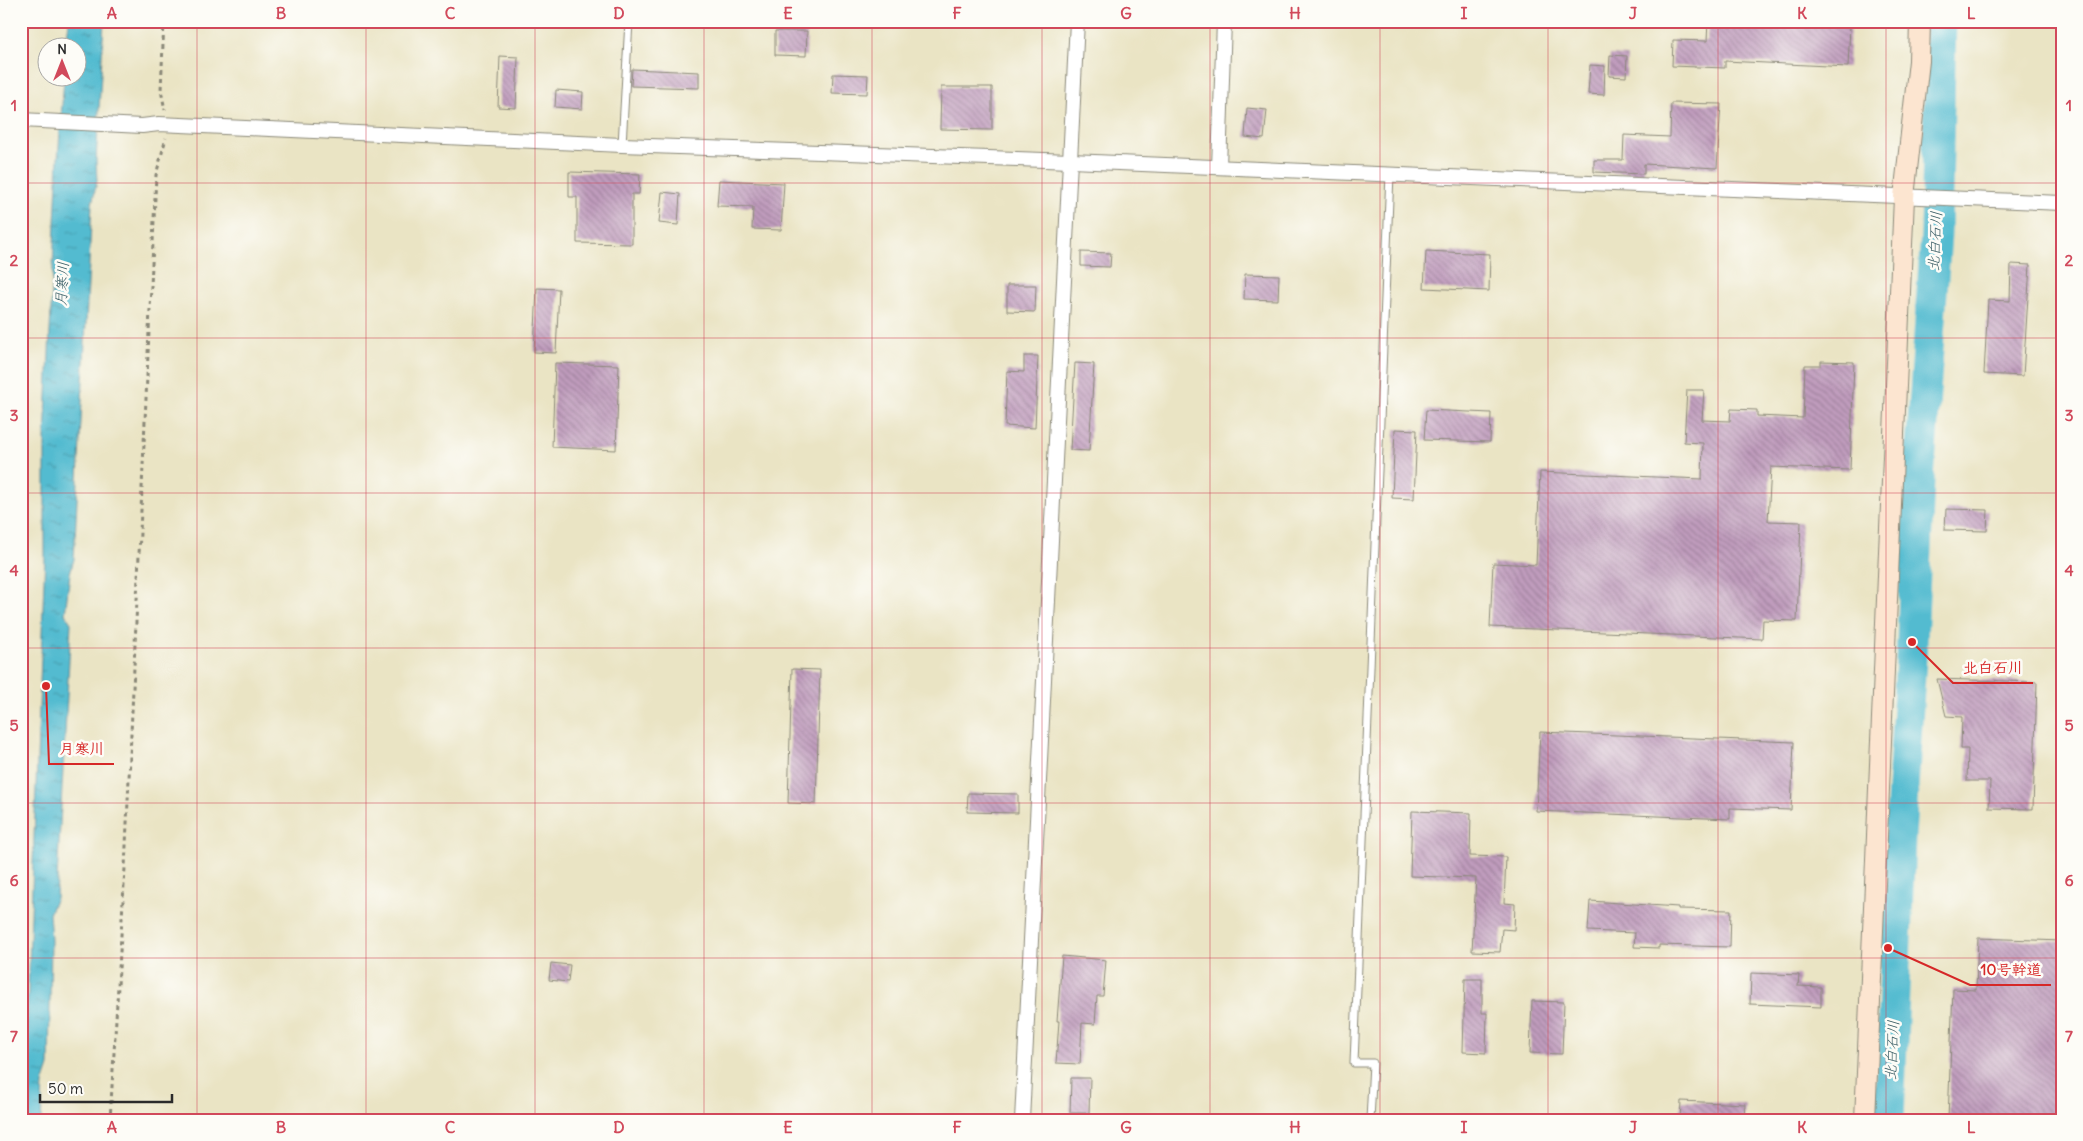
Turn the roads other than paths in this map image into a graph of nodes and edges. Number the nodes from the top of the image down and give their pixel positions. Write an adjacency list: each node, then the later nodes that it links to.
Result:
1 (629, 21): 6 (lane)
2 (1077, 21): 7 (street)
3 (1224, 21): 8 (street)
4 (1920, 21): 10 (street)
5 (21, 120): 6 (street)
6 (622, 145): 7 (street)
7 (1071, 161): 8 (street); 12 (street)
8 (1219, 167): 9 (street)
9 (1390, 174): 10 (street); 13 (lane)
10 (1911, 197): 11 (street); 14 (street)
11 (2062, 203)
12 (1022, 1120)
13 (1370, 1120)
14 (1865, 1120)

